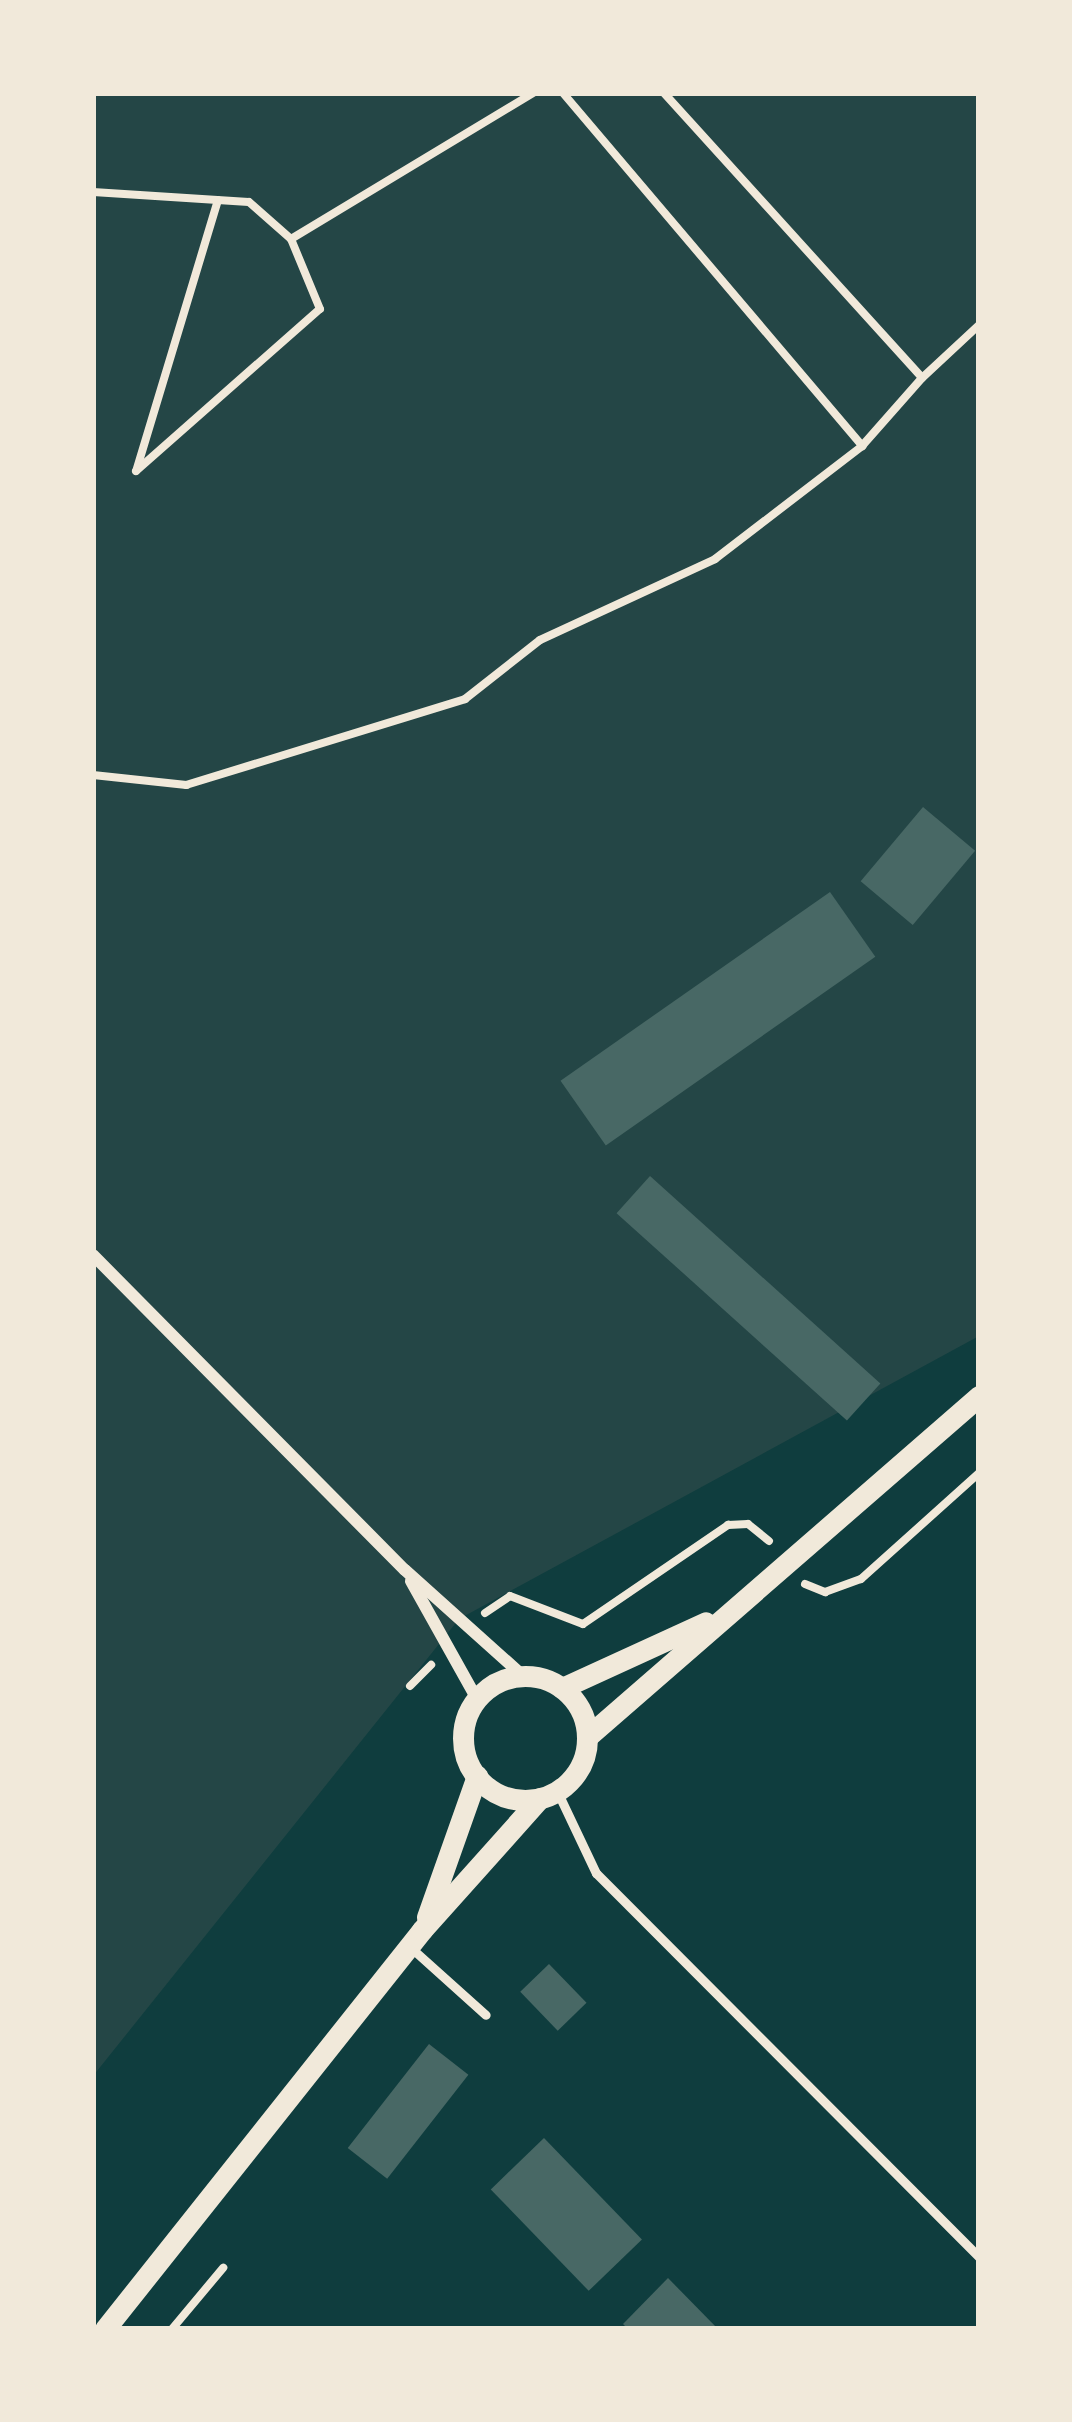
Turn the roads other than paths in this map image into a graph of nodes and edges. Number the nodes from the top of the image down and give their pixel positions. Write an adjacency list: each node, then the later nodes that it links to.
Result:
1 (93, 1255): 3 (street)
2 (979, 1396): 4 (street)
3 (405, 1570): 5 (street); 7 (street)
4 (723, 1615): 6 (street); 8 (street)
5 (523, 1676): 6 (street); 7 (street)
6 (562, 1688): 8 (street)
7 (477, 1699): 9 (street)
8 (587, 1737): 10 (street)
9 (477, 1776): 10 (street); 11 (street)
10 (548, 1795): 11 (street); 13 (lane)
11 (415, 1938): 12 (lane); 14 (street)
12 (486, 2015)
13 (979, 2257)
14 (105, 2329)

